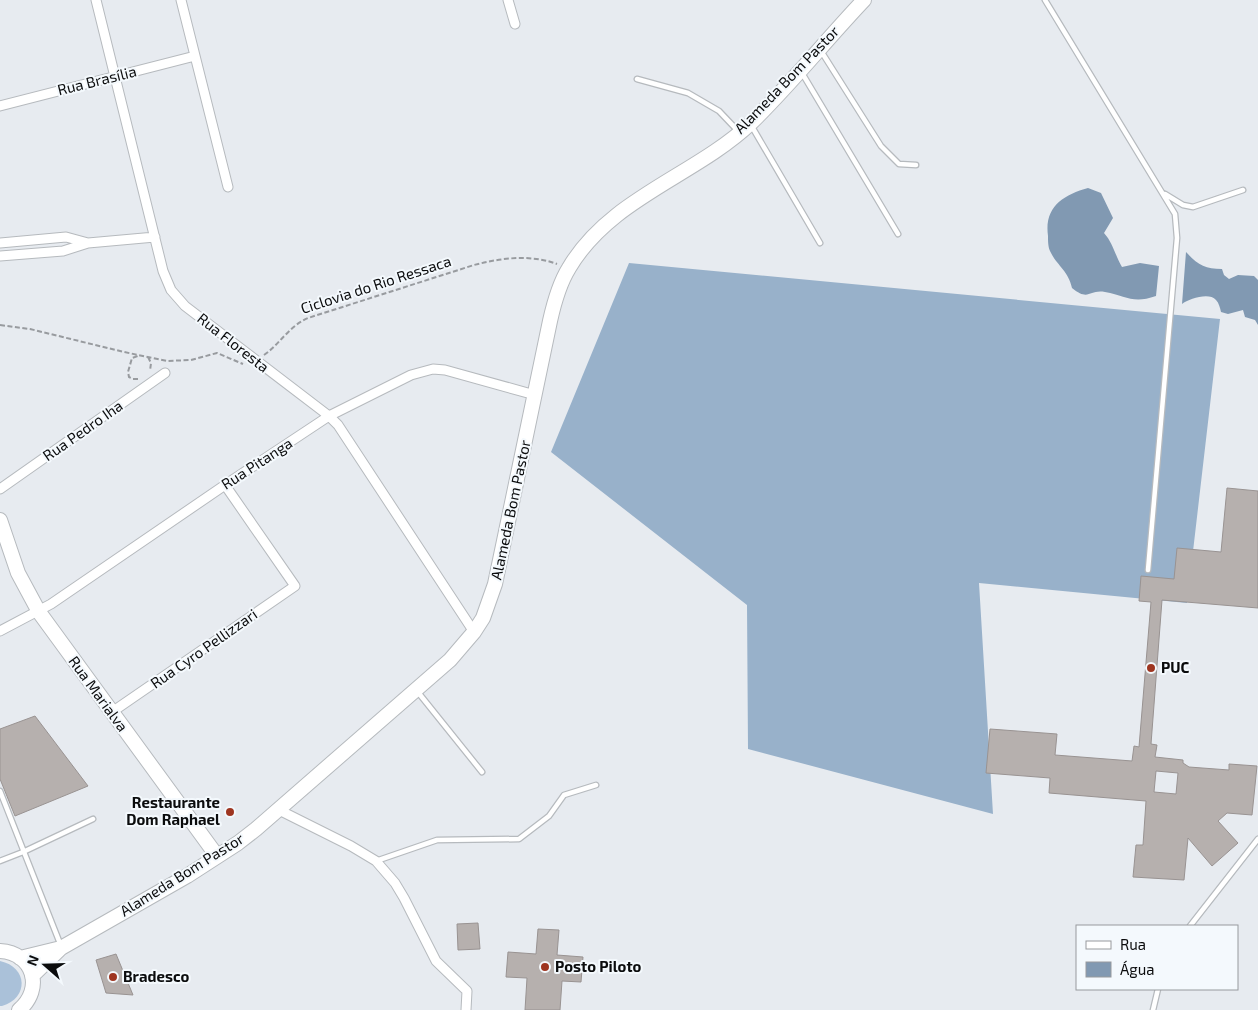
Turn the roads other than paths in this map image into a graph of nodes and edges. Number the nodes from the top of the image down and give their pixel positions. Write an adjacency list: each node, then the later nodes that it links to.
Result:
1 (96, 0): 12 (street, Rua Floresta)
2 (180, 0): 10 (street)
3 (508, 0): 8 (street)
4 (851, 0): 7 (main road)
5 (864, 0): 7 (main road, Alameda Bom Pastor)
6 (1045, 0): 19 (lane)
7 (845, 20): 9 (main road, Alameda Bom Pastor)
8 (515, 24)
9 (819, 48): 11 (main road, Alameda Bom Pastor); 16 (lane)
10 (195, 56): 12 (street, Rua Brasília); 17 (street)
11 (800, 70): 15 (main road, Alameda Bom Pastor); 20 (lane)
12 (115, 77): 14 (street, Rua Brasília); 21 (street, Rua Floresta)
13 (637, 79): 15 (lane)
14 (0, 106)
15 (745, 128): 24 (lane); 27 (main road, Alameda Bom Pastor)
16 (916, 165)
17 (228, 187)
18 (1243, 190): 19 (lane)
19 (1163, 193): 32 (lane)
20 (898, 234)
21 (155, 237): 23 (street); 28 (street, Rua Floresta)
22 (0, 243): 23 (street)
23 (88, 243): 25 (street)
24 (820, 243)
25 (0, 256)
26 (165, 373): 30 (street, Rua Pedro Iha)
27 (535, 396): 28 (street, Rua Pitanga); 35 (main road, Alameda Bom Pastor)
28 (329, 416): 29 (street, Rua Pitanga); 35 (street, Rua Floresta)
29 (224, 485): 33 (street, Rua Pitanga); 37 (street, Rua Cyro Pellizzari)
30 (0, 489)
31 (0, 520): 33 (main road, Rua Marialva)
32 (1148, 570)
33 (38, 612): 34 (street, Rua Pitanga); 37 (main road, Rua Marialva)
34 (0, 631)
35 (474, 632): 36 (main road, Alameda Bom Pastor)
36 (416, 690): 38 (lane); 41 (main road, Alameda Bom Pastor)
37 (112, 712): 45 (main road, Rua Marialva)
38 (482, 772)
39 (596, 786): 47 (lane)
40 (0, 791): 44 (lane)
41 (279, 810): 45 (main road, Alameda Bom Pastor); 47 (street)
42 (93, 819): 44 (lane)
43 (1258, 839): 48 (lane)
44 (23, 852): 46 (lane); 49 (lane)
45 (218, 856): 49 (main road, Alameda Bom Pastor)
46 (0, 861)
47 (376, 861): 55 (street)
48 (1191, 925)
49 (61, 948): 51 (main road, Alameda Bom Pastor); 52 (main road, Alameda Bom Pastor)
50 (0, 951): 51 (main road)
51 (20, 958): 52 (main road)
52 (32, 976): 54 (main road)
53 (1158, 990): 56 (lane)
54 (24, 1008)
55 (466, 1010)
56 (1153, 1010)

